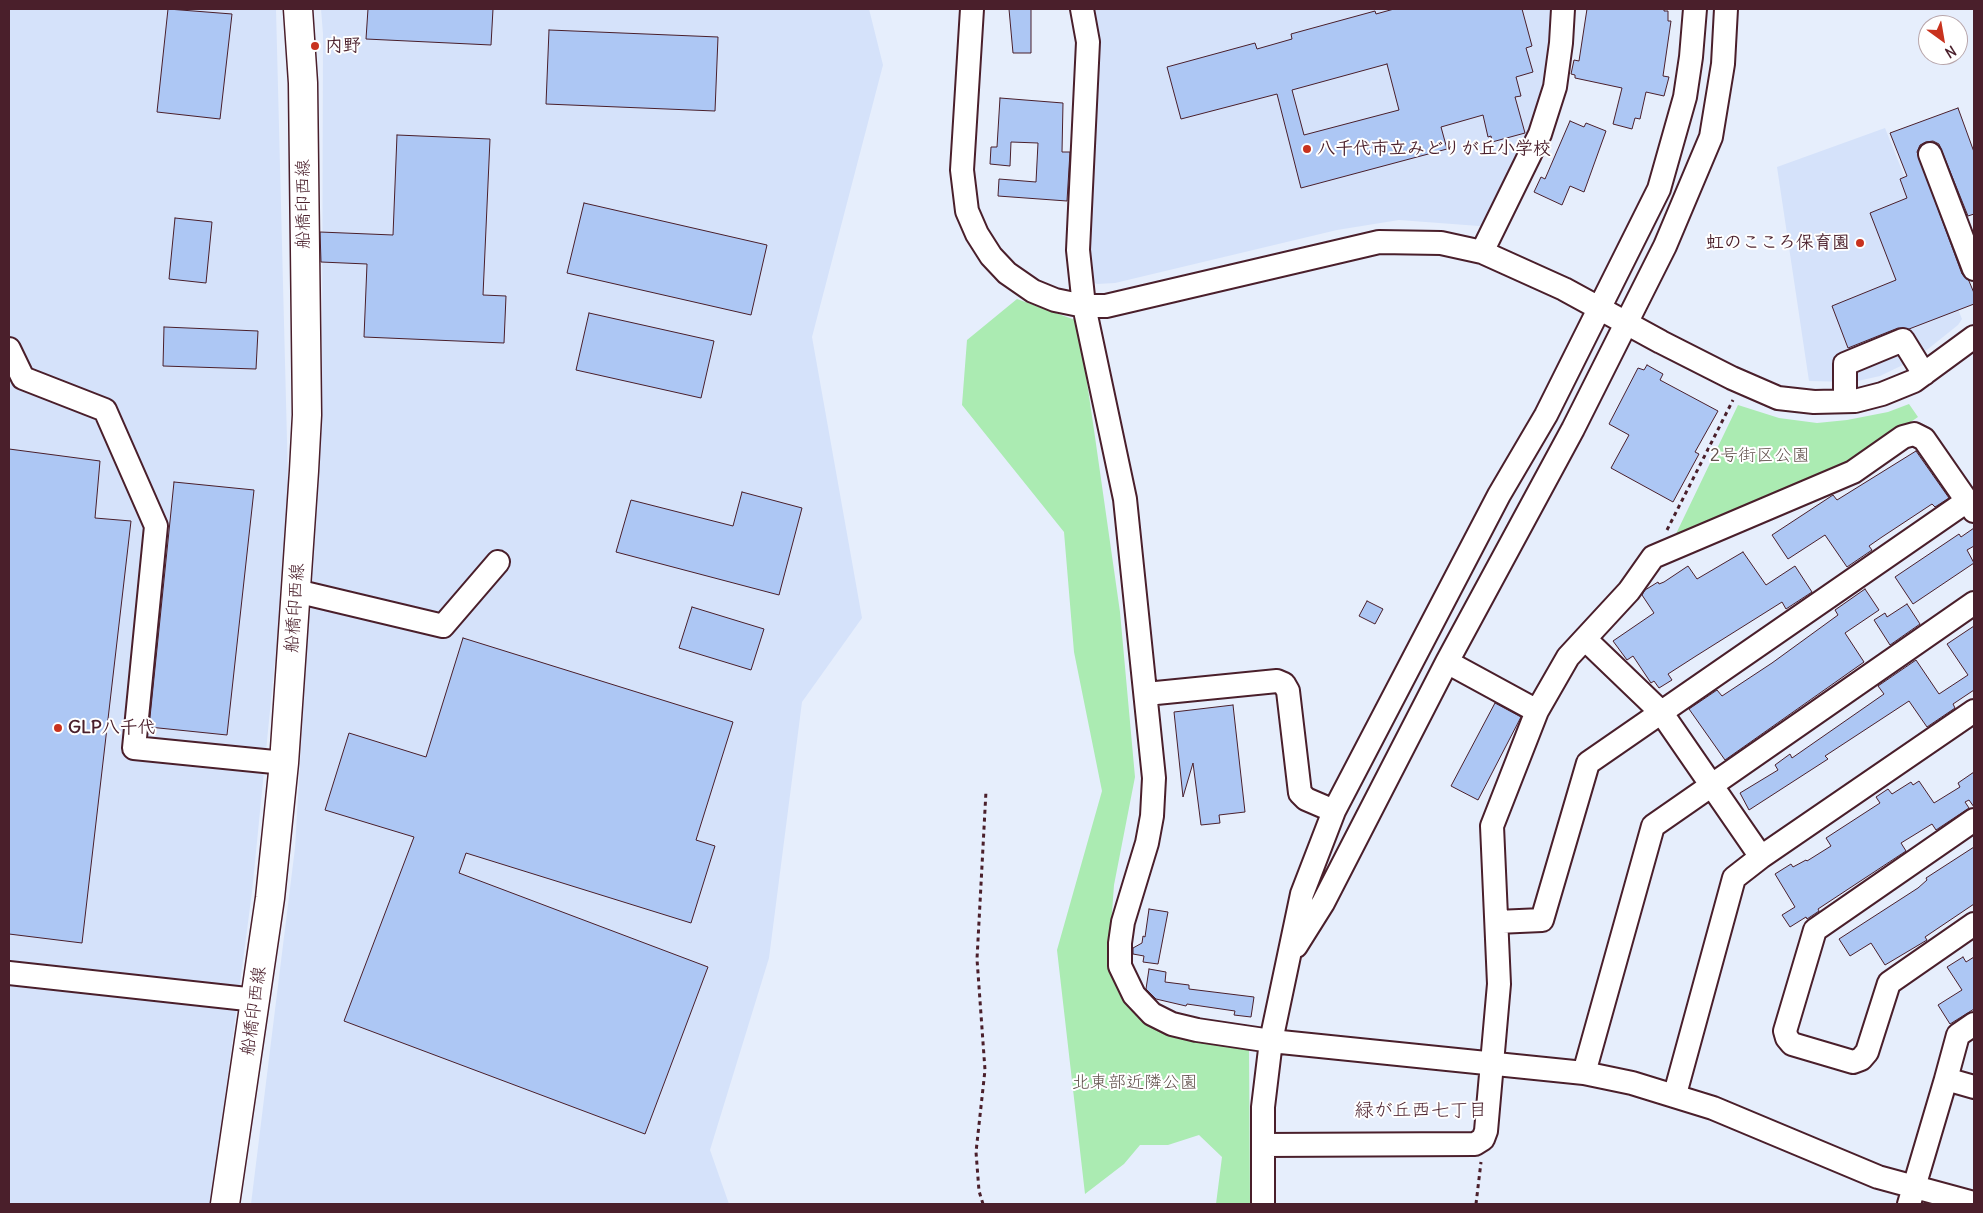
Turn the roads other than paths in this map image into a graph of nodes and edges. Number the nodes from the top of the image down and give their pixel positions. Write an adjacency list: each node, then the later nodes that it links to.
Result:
1 (298, 9): 19 (main road, 船橋印西線)
2 (972, 9): 10 (street)
3 (1082, 9): 10 (street)
4 (1563, 9): 8 (street)
5 (1695, 9): 11 (street)
6 (1726, 9): 12 (street)
7 (1930, 154): 9 (street)
8 (1482, 252): 10 (street); 11 (street)
9 (1974, 268)
10 (1084, 306): 23 (street)
11 (1600, 308): 12 (street); 29 (street)
12 (1626, 323): 16 (street); 22 (street)
13 (1974, 337): 15 (street)
14 (9, 348): 27 (street)
15 (1924, 374): 16 (street); 16 (street)
16 (1845, 401)
17 (1971, 506): 21 (street); 26 (street)
18 (498, 562): 19 (street)
19 (296, 591): 27 (main road, 船橋印西線)
20 (1974, 603): 28 (street)
21 (1585, 639): 24 (street); 26 (street)
22 (1447, 662): 24 (street); 34 (street)
23 (1146, 694): 29 (street); 38 (street)
24 (1537, 710): 32 (street)
25 (1974, 711): 31 (street)
26 (1661, 712): 28 (street); 32 (street)
27 (284, 763): 36 (main road, 船橋印西線)
28 (1710, 784): 31 (street); 40 (street)
29 (1334, 811): 34 (street)
30 (1974, 820): 33 (street)
31 (1761, 857): 43 (street)
32 (1497, 922): 39 (street)
33 (1974, 924)
34 (1286, 963): 38 (street)
35 (9, 973): 36 (street)
36 (256, 1000): 47 (main road, 船橋印西線)
37 (1974, 1024): 41 (street)
38 (1271, 1041): 39 (street); 44 (street)
39 (1493, 1062): 40 (street); 44 (street)
40 (1584, 1073): 43 (street)
41 (1946, 1079): 42 (street); 45 (street)
42 (1974, 1088)
43 (1675, 1094): 45 (street)
44 (1263, 1145): 48 (street)
45 (1912, 1196): 46 (street)
46 (1974, 1202)
47 (225, 1204)
48 (1263, 1204)

